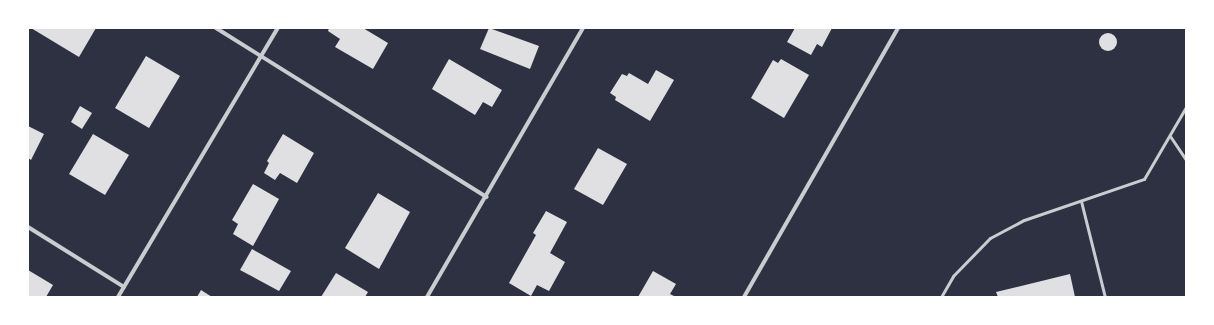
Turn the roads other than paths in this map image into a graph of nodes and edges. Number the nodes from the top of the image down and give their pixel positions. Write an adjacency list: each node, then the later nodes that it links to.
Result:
1 (216, 28): 5 (street)
2 (278, 28): 5 (street)
3 (583, 28): 9 (street)
4 (898, 28): 15 (street)
5 (262, 55): 9 (street); 12 (street)
6 (1186, 107): 7 (lane)
7 (1170, 136): 8 (lane); 10 (lane)
8 (1186, 160)
9 (486, 197): 14 (street)
10 (1081, 201): 16 (lane); 17 (lane)
11 (28, 228): 12 (street)
12 (124, 287): 13 (street)
13 (118, 297)
14 (428, 297)
15 (744, 297)
16 (941, 297)
17 (1106, 297)

